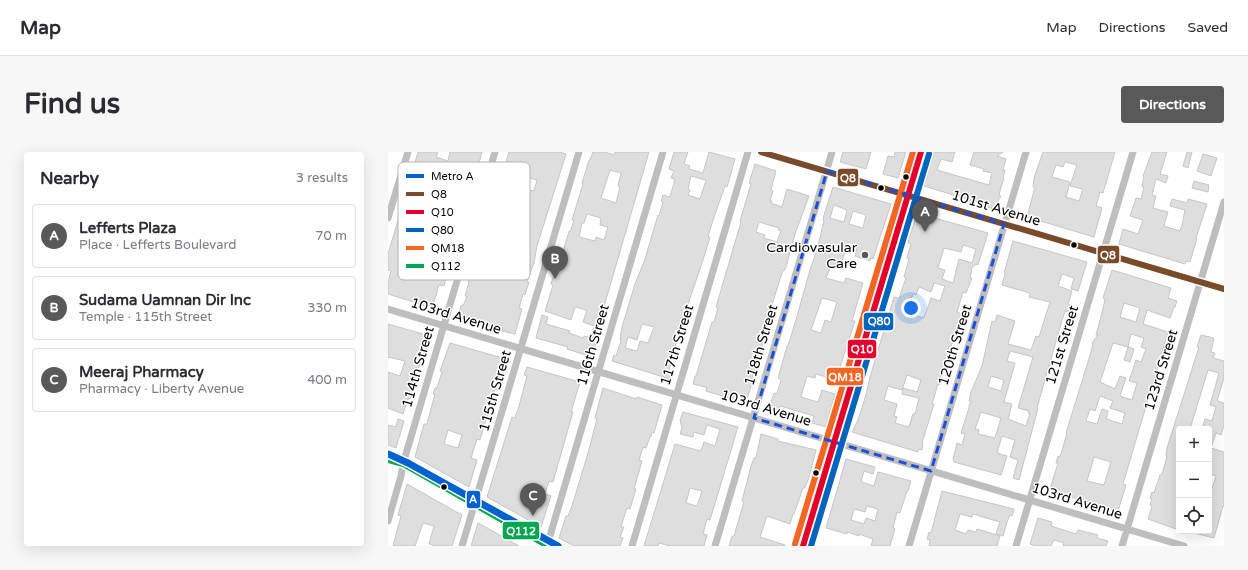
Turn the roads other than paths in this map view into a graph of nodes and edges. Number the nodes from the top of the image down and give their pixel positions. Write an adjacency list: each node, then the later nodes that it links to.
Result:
1 (408, 152): 11 (street)
2 (495, 152): 12 (street, 114th Street)
3 (579, 152): 25 (street, 115th Street)
4 (663, 152): 26 (street, 116th Street)
5 (748, 152): 27 (street, 117th Street)
6 (761, 152): 13 (street, 101st Avenue)
7 (832, 152): 13 (street, 118th Street)
8 (921, 152): 15 (street)
9 (1026, 152): 18 (street, 120th Street)
10 (1132, 152): 19 (street, 121st Street)
11 (405, 162)
12 (492, 162)
13 (827, 171): 15 (street, 101st Avenue); 28 (street, 118th Street)
14 (398, 185): 17 (street)
15 (908, 196): 18 (street, 101st Avenue); 29 (street)
16 (1224, 202): 21 (street, 123rd Street)
17 (388, 218)
18 (1004, 224): 19 (street, 101st Avenue); 32 (street, 120th Street)
19 (1103, 253): 21 (street, 101st Avenue); 33 (street, 121st Street)
20 (457, 280): 24 (street, 114th Street)
21 (1200, 282): 22 (street, 101st Avenue); 36 (street, 123rd Street)
22 (1224, 289)
23 (388, 309): 24 (street, 103rd Avenue)
24 (444, 325): 25 (street, 103rd Avenue); 31 (street, 114th Street)
25 (521, 348): 26 (street, 103rd Avenue); 34 (street, 115th Street)
26 (598, 371): 27 (street, 103rd Avenue); 38 (street, 116th Street)
27 (676, 395): 28 (street, 103rd Avenue); 39 (street, 117th Street)
28 (754, 418): 29 (street, 103rd Avenue); 40 (street, 118th Street)
29 (834, 442): 32 (street, 103rd Avenue); 41 (street)
30 (388, 460): 31 (street)
31 (403, 464): 34 (street); 35 (street, 114th Street)
32 (931, 471): 33 (street, 103rd Avenue); 42 (street, 120th Street)
33 (1029, 500): 36 (street, 103rd Avenue); 43 (street, 121st Street)
34 (475, 504): 37 (street, 115th Street); 38 (street)
35 (388, 521)
36 (1127, 529): 44 (street, 123rd Street); 45 (street, 103rd Avenue)
37 (462, 546)
38 (547, 546)
39 (632, 546)
40 (715, 546)
41 (803, 546)
42 (909, 546)
43 (1016, 546)
44 (1122, 546)
45 (1184, 546)

